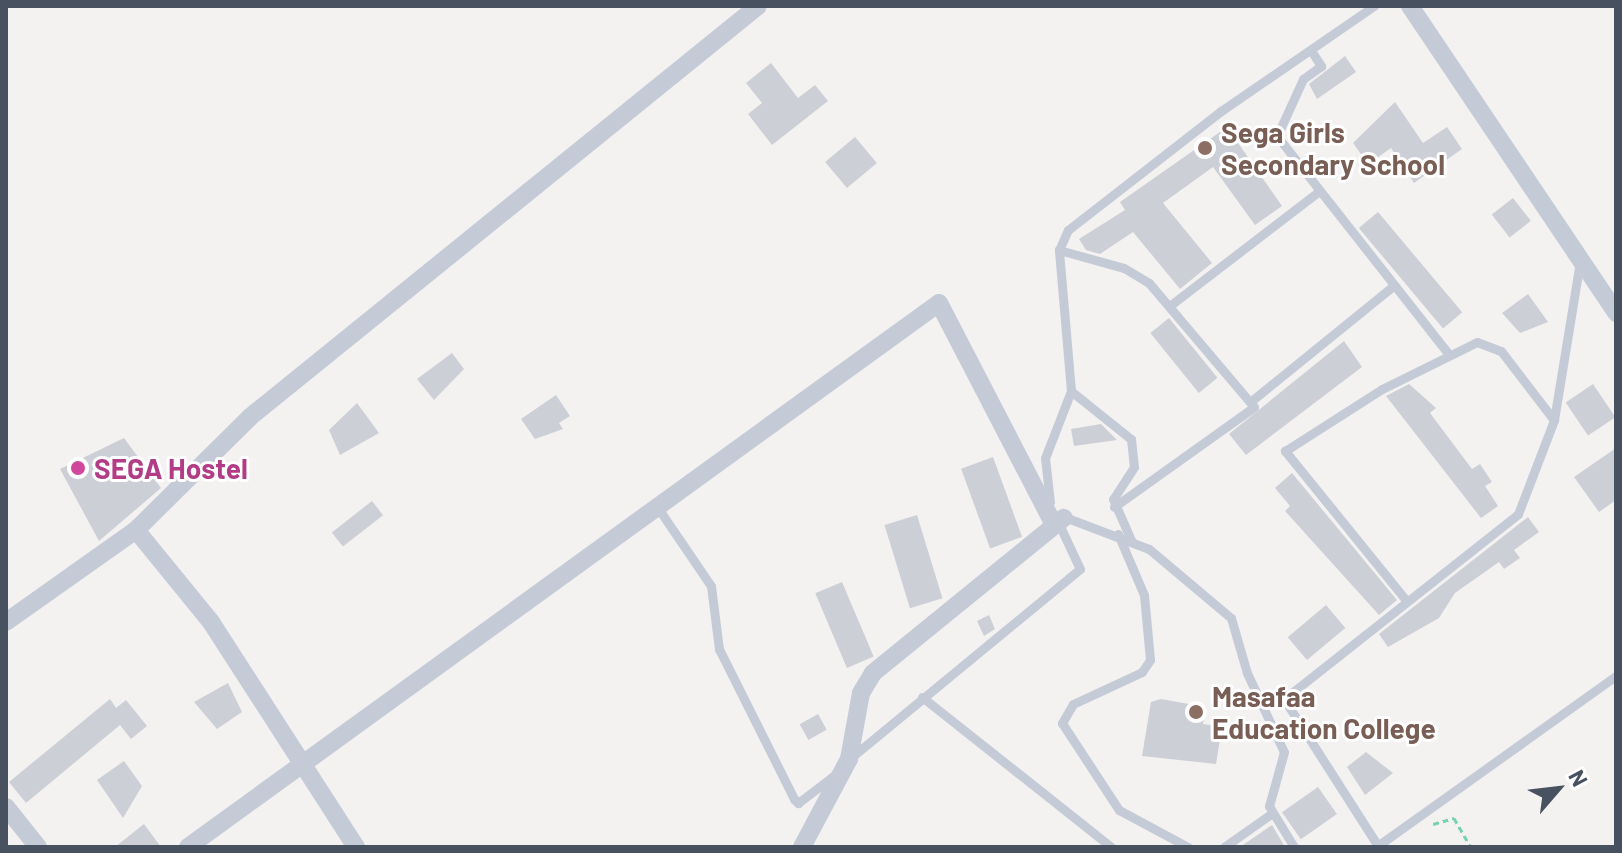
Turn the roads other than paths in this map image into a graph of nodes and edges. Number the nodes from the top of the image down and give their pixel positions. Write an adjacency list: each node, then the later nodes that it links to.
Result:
1 (758, 6): 18 (street)
2 (1374, 6): 4 (lane)
3 (1410, 6): 7 (street)
4 (1312, 52): 5 (lane); 6 (lane)
5 (1318, 192): 8 (lane); 9 (lane)
6 (1059, 250): 9 (lane); 12 (lane)
7 (1580, 261): 10 (street); 14 (lane)
8 (1392, 287): 11 (lane); 13 (lane)
9 (1172, 304): 13 (lane)
10 (1616, 313)
11 (1448, 353): 14 (lane); 21 (lane)
12 (1071, 391): 15 (lane); 17 (lane)
13 (1250, 402): 15 (lane)
14 (1554, 420): 21 (lane)
15 (1114, 507): 20 (lane)
16 (658, 508): 17 (street); 25 (street); 26 (lane)
17 (1059, 522): 19 (lane); 24 (lane); 26 (street)
18 (136, 530): 22 (street); 25 (street)
19 (1118, 534): 20 (lane); 35 (lane)
20 (1131, 540): 28 (lane)
21 (1405, 599): 29 (lane)
22 (6, 622)
23 (1616, 676): 29 (lane)
24 (922, 697): 26 (lane); 34 (lane)
25 (299, 762): 31 (street); 32 (street)
26 (847, 763): 33 (street)
27 (6, 807): 30 (street)
28 (1271, 814): 36 (lane); 37 (lane)
29 (1377, 846)
30 (38, 847)
31 (188, 847)
32 (356, 847)
33 (802, 847)
34 (1111, 847)
35 (1188, 847)
36 (1224, 847)
37 (1294, 847)

